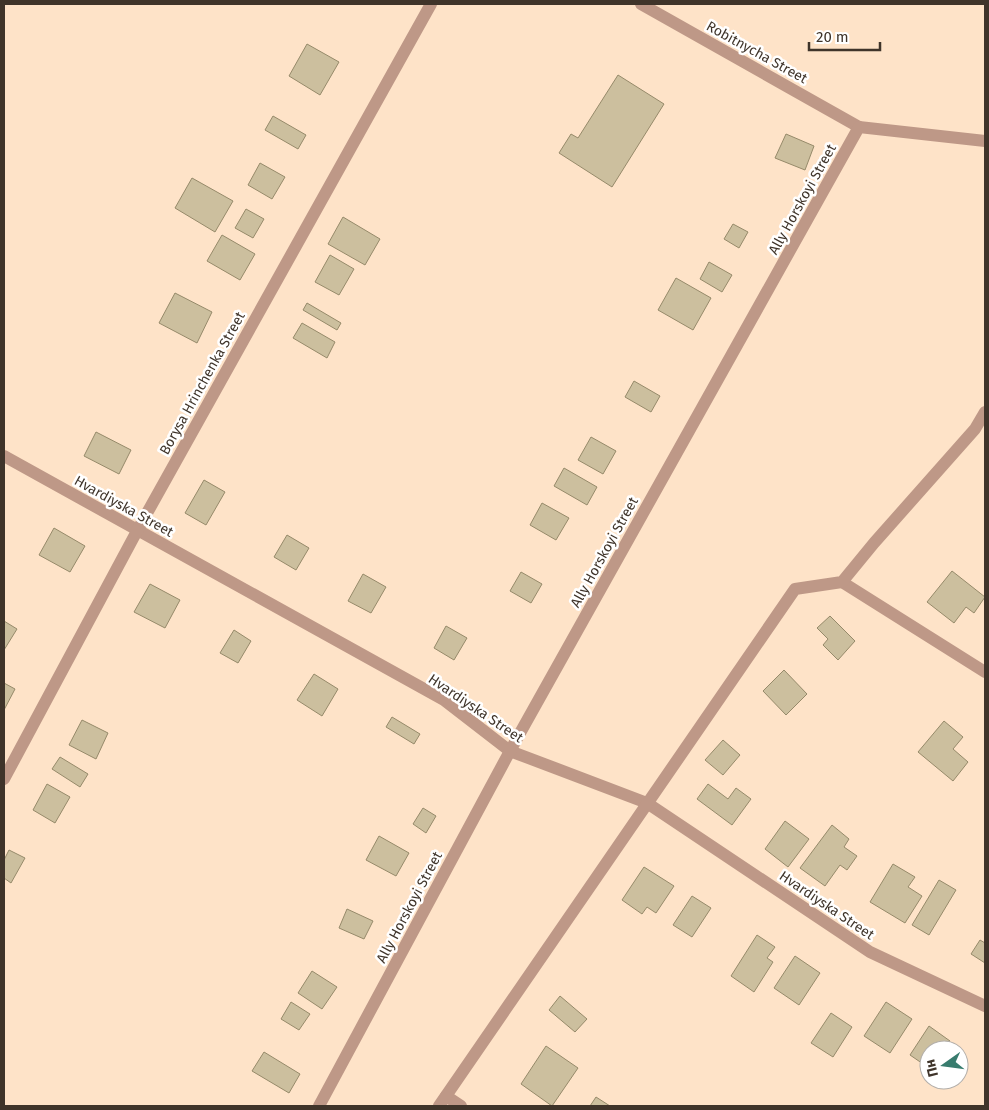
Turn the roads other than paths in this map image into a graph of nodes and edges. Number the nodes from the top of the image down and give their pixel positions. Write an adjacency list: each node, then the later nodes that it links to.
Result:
1 (431, 4): 7 (street, Borysa Hrinchenka Street)
2 (640, 4): 3 (street, Robitnycha Street)
3 (859, 127): 4 (street); 10 (street, Ally Horskoyi Street)
4 (985, 141)
5 (985, 412): 8 (street)
6 (4, 456): 7 (street, Hvardiyska Street)
7 (137, 531): 10 (street, Hvardiyska Street); 11 (street, Borysa Hrinchenka Street)
8 (842, 582): 9 (street); 12 (street)
9 (985, 672)
10 (510, 751): 12 (street, Hvardiyska Street); 15 (street, Ally Horskoyi Street)
11 (4, 779)
12 (647, 803): 13 (street, Hvardiyska Street); 14 (street)
13 (985, 1006)
14 (443, 1101): 16 (street)
15 (319, 1106)
16 (461, 1106)

